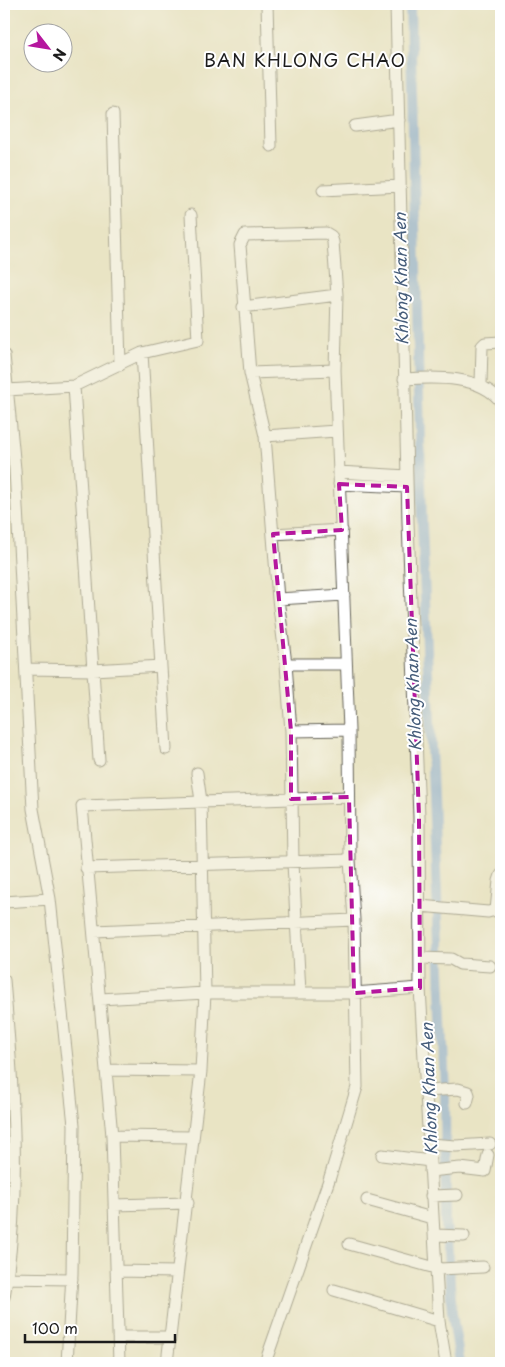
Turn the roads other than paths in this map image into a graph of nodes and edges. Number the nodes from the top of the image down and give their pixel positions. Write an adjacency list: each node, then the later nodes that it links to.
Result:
1 (268, 4): 6 (street)
2 (396, 4): 4 (street)
3 (113, 114): 15 (street)
4 (399, 120): 5 (street); 7 (street)
5 (355, 126)
6 (271, 146)
7 (400, 186): 8 (street); 18 (street)
8 (323, 190)
9 (191, 216): 13 (street)
10 (337, 294): 11 (street); 11 (street); 16 (street)
11 (243, 307): 17 (street)
12 (501, 342): 19 (street)
13 (142, 353): 15 (street); 35 (street)
14 (4, 356): 21 (street)
15 (120, 365): 20 (street)
16 (335, 370): 17 (street); 23 (street)
17 (250, 373): 24 (street)
18 (408, 379): 19 (street); 27 (street)
19 (481, 384): 22 (street)
20 (74, 386): 21 (street); 37 (street)
21 (7, 390): 25 (street)
22 (501, 402)
23 (336, 432): 24 (street); 26 (street)
24 (265, 436): 30 (street)
25 (10, 470): 36 (street)
26 (339, 472): 27 (street); 28 (street)
27 (407, 482): 28 (street); 53 (street)
28 (339, 484): 29 (street)
29 (342, 530): 30 (street); 31 (street)
30 (273, 534): 32 (street)
31 (344, 595): 32 (street); 34 (street)
32 (278, 599): 33 (street)
33 (286, 664): 34 (street); 39 (street)
34 (346, 664): 38 (street)
35 (161, 666): 37 (street); 40 (street)
36 (26, 669): 37 (street); 51 (street)
37 (93, 670): 41 (street)
38 (349, 730): 39 (street); 43 (street)
39 (292, 731): 44 (street)
40 (166, 749)
41 (99, 760)
42 (197, 773): 45 (street)
43 (350, 797): 44 (street); 46 (street)
44 (291, 799): 45 (street); 47 (street)
45 (201, 801): 48 (street); 49 (street)
46 (350, 860): 47 (street); 54 (street)
47 (293, 863): 48 (street); 55 (street)
48 (202, 864): 49 (street); 56 (street)
49 (86, 868): 57 (street)
50 (501, 875): 53 (street)
51 (50, 899): 52 (street); 89 (street)
52 (4, 902)
53 (425, 907): 58 (street)
54 (354, 920): 55 (street); 64 (street)
55 (296, 922): 56 (street); 62 (street)
56 (204, 926): 57 (street); 63 (street)
57 (94, 931): 65 (street)
58 (424, 958): 59 (street); 61 (street)
59 (490, 966)
60 (4, 980): 88 (street)
61 (420, 988): 64 (street); 68 (street)
62 (300, 992): 63 (street); 64 (street)
63 (205, 993): 65 (street); 67 (street)
64 (354, 993): 98 (street)
65 (100, 999): 66 (street)
66 (106, 1070): 67 (street); 70 (street)
67 (201, 1071): 71 (street)
68 (431, 1090): 69 (street); 72 (street)
69 (467, 1103)
70 (112, 1136): 71 (street); 79 (street)
71 (192, 1137): 78 (street)
72 (434, 1144): 74 (street); 74 (street)
73 (382, 1155): 74 (street)
74 (433, 1167): 75 (street)
75 (436, 1195): 76 (street); 80 (street)
76 (457, 1195)
77 (366, 1200): 80 (street)
78 (188, 1203): 79 (street); 87 (street)
79 (114, 1205): 86 (street)
80 (432, 1218): 81 (street)
81 (436, 1235): 82 (street); 85 (street)
82 (461, 1236)
83 (349, 1244): 85 (street)
84 (483, 1267): 85 (street)
85 (438, 1269): 92 (street)
86 (116, 1271): 87 (street); 93 (street)
87 (178, 1272): 94 (street)
88 (5, 1278): 89 (street); 91 (street)
89 (72, 1279): 95 (street)
90 (334, 1290): 92 (street)
91 (4, 1297)
92 (439, 1321): 99 (street)
93 (118, 1337): 94 (street); 96 (street)
94 (170, 1337): 97 (street)
95 (68, 1363)
96 (119, 1363)
97 (167, 1363)
98 (265, 1363)
99 (446, 1363)

